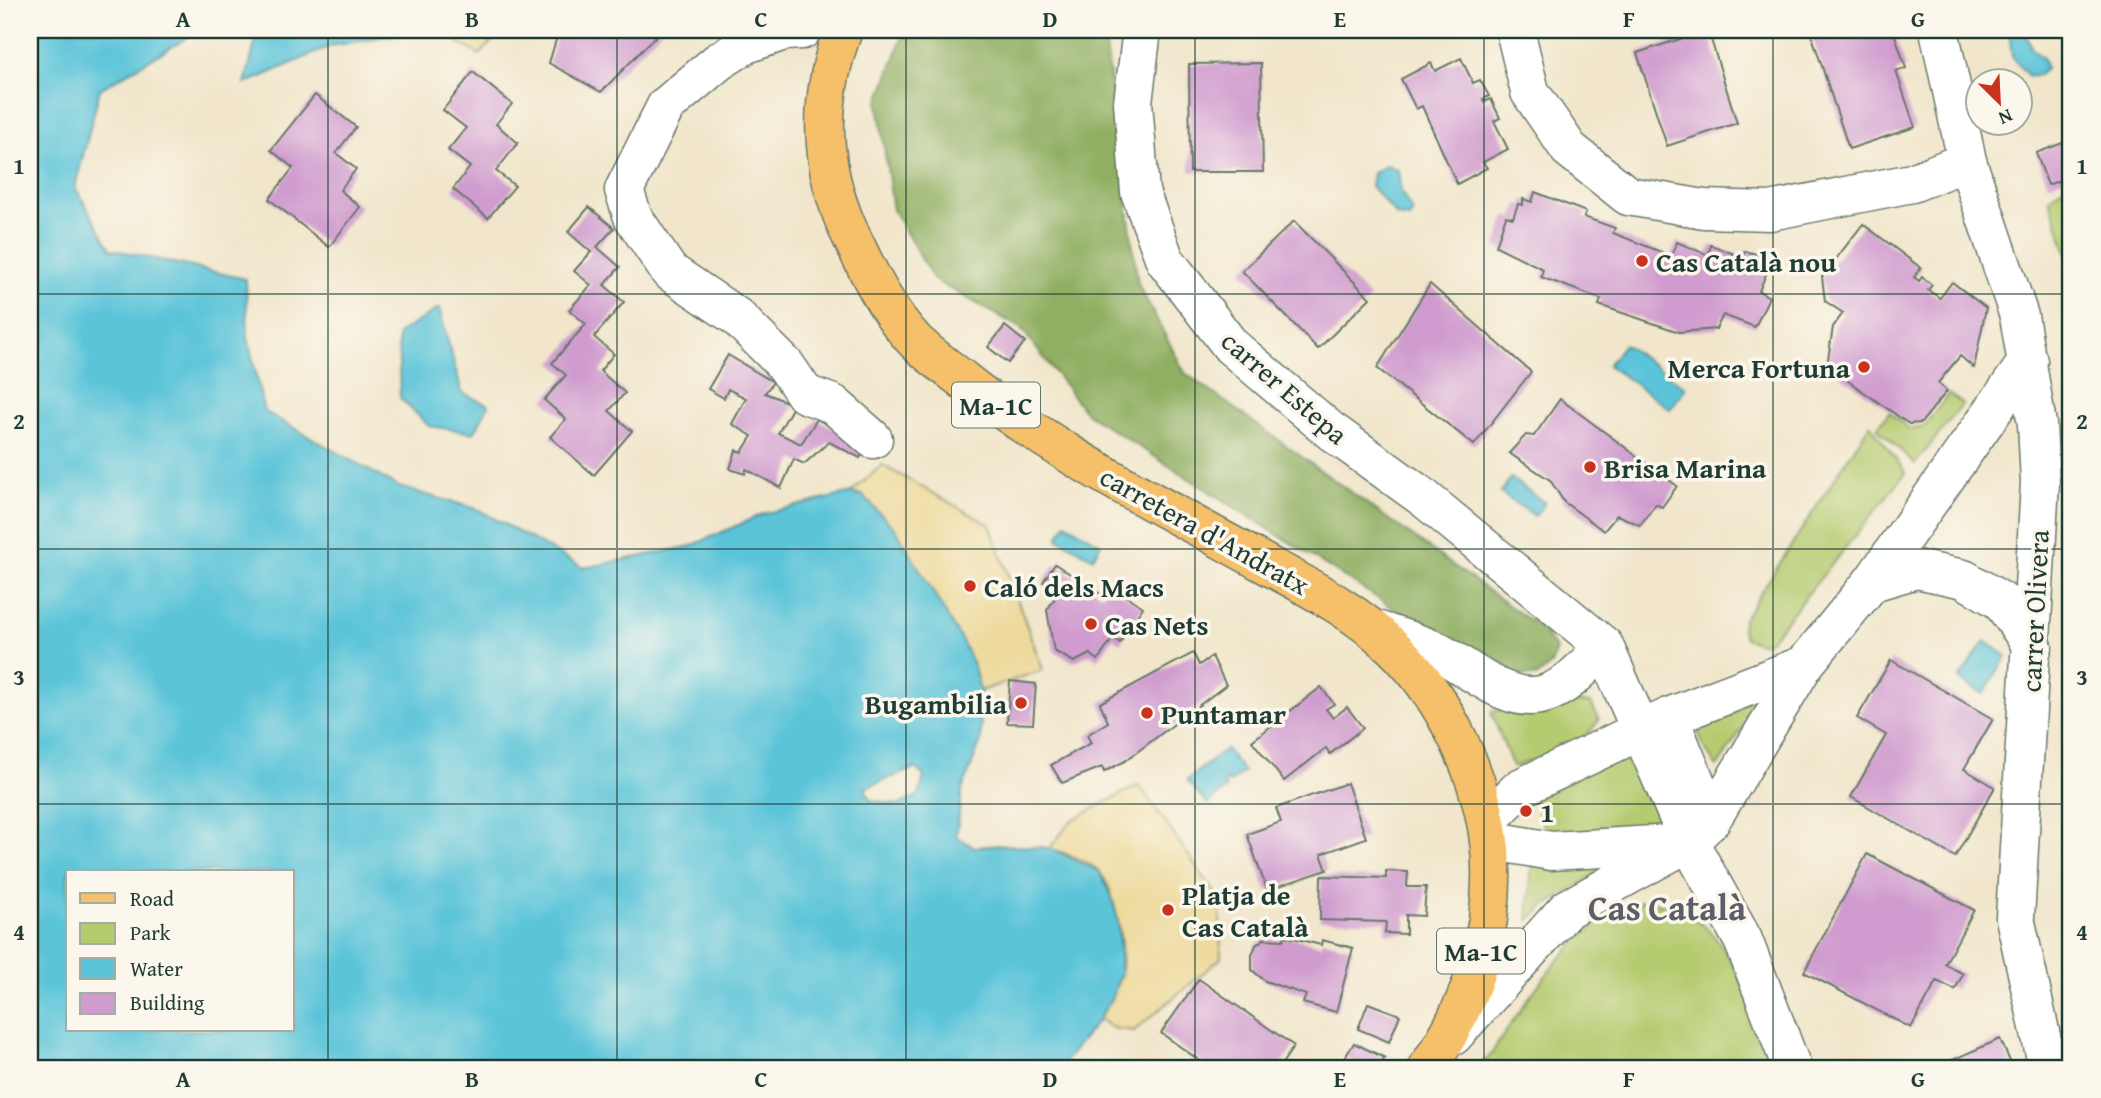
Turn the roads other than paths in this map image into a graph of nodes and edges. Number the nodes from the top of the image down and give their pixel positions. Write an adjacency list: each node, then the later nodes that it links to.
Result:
1 (802, 30): 8 (street)
2 (1142, 30): 11 (street, carrer Estepa)
3 (1515, 30): 6 (street)
4 (1939, 30): 6 (street, carrer Olivera)
5 (832, 31): 10 (main road, carretera d'Andratx / Ma-1C)
6 (1967, 161): 7 (street, carrer Olivera)
7 (2028, 361): 9 (street); 12 (street, carrer Olivera)
8 (873, 439)
9 (1872, 582): 12 (street); 13 (street)
10 (1373, 629): 11 (street); 15 (main road, carretera d'Andratx / Ma-1C)
11 (1604, 646): 14 (street)
12 (2033, 647): 19 (street, carrer Olivera)
13 (1804, 665): 14 (street); 16 (street)
14 (1654, 723): 15 (street); 16 (street)
15 (1488, 830): 16 (street); 17 (main road, carretera d'Andratx / Ma-1C)
16 (1700, 831): 17 (street); 18 (street)
17 (1433, 1061)
18 (1792, 1068)
19 (2048, 1068)

